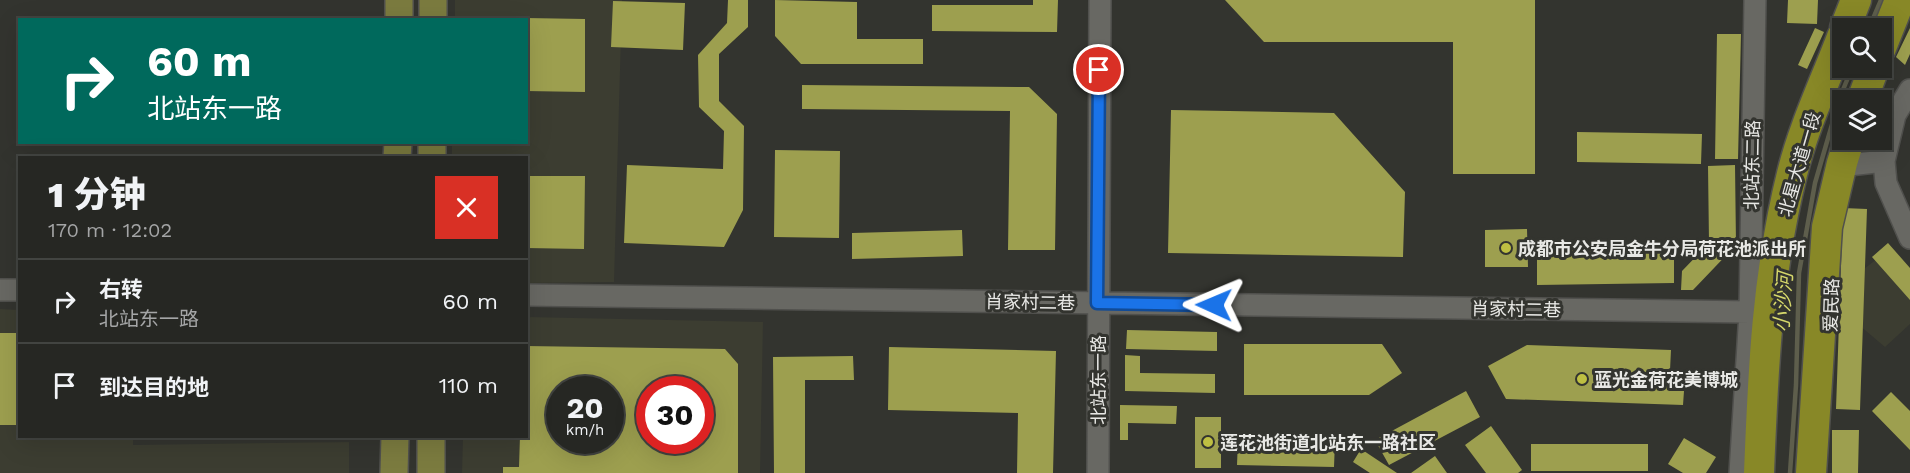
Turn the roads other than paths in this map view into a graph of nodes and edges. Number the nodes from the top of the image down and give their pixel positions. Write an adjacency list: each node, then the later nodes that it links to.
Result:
1 (399, 0): 8 (main road)
2 (433, 0): 9 (main road)
3 (1100, 0): 21 (street, 北站东一路)
4 (1755, 0): 22 (street, 北站东二路)
5 (1856, 0): 10 (highway)
6 (1900, 0): 11 (highway)
7 (1910, 11): 13 (street)
8 (399, 18)
9 (433, 18)
10 (1849, 18)
11 (1892, 20)
12 (1832, 64): 29 (highway, 北星大道一段)
13 (1878, 90)
14 (1910, 90): 16 (street)
15 (1849, 152): 16 (street); 30 (highway); 31 (street, 爱民路)
16 (1884, 161): 17 (street)
17 (1910, 238)
18 (0, 290): 19 (street)
19 (18, 290)
20 (528, 295): 21 (street, 肖家村二巷)
21 (1097, 303): 22 (street, 肖家村二巷); 27 (street, 北站东一路)
22 (1750, 312): 28 (street, 北站东二路)
23 (394, 438): 25 (main road)
24 (431, 438): 26 (main road)
25 (394, 473)
26 (431, 473)
27 (1098, 473)
28 (1740, 473)
29 (1759, 473)
30 (1811, 473)
31 (1823, 473)

